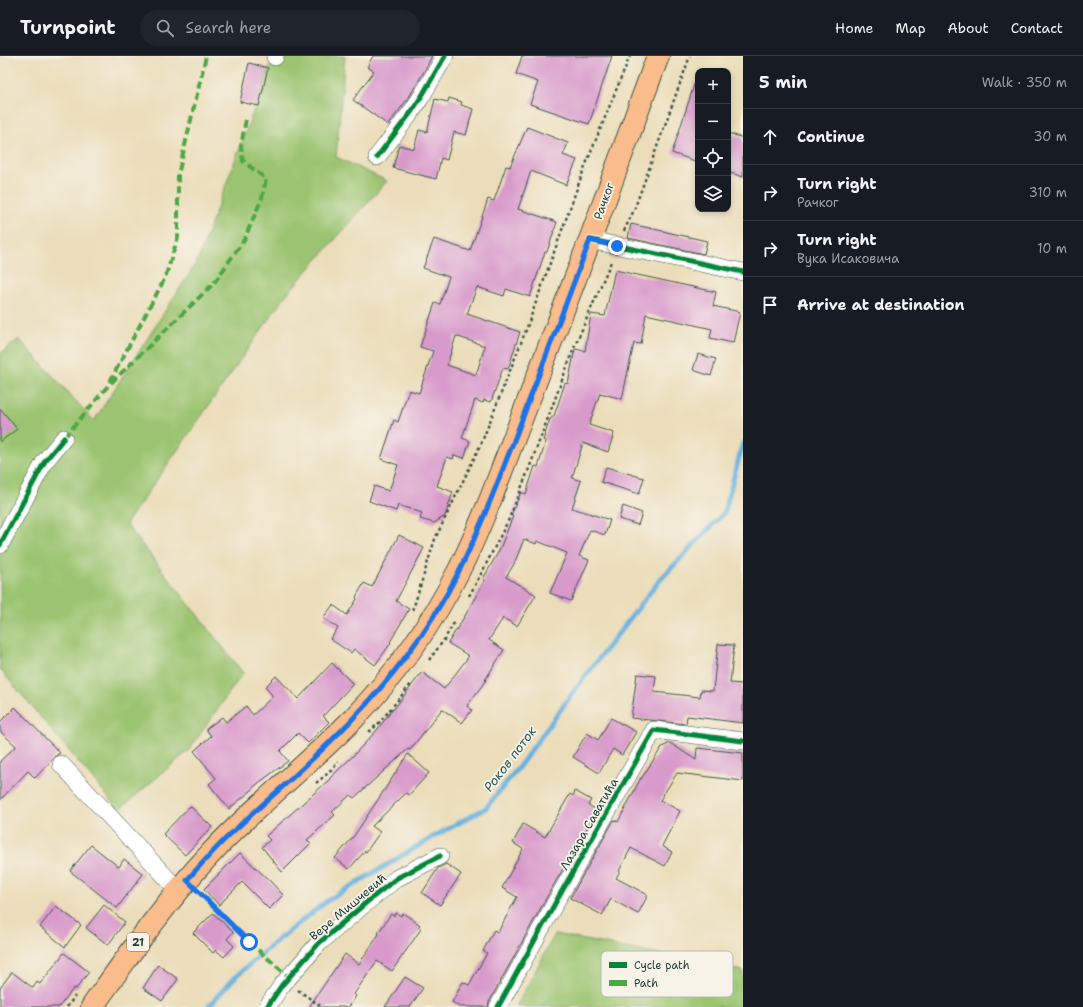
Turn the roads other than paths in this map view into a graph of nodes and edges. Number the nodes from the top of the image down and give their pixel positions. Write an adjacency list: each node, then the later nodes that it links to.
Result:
1 (445, 56): 3 (street)
2 (658, 56): 4 (main road, Рачког / 21)
3 (377, 157)
4 (590, 240): 5 (street); 11 (main road, Рачког / 21)
5 (743, 272)
6 (64, 438): 7 (street)
7 (0, 545)
8 (743, 741): 14 (street, Лазара Саватића)
9 (61, 764): 11 (street)
10 (440, 856): 13 (street, Вере Мишчевић)
11 (183, 885): 12 (main road, Рачког / 21)
12 (86, 999)
13 (267, 1007)
14 (498, 1007)

